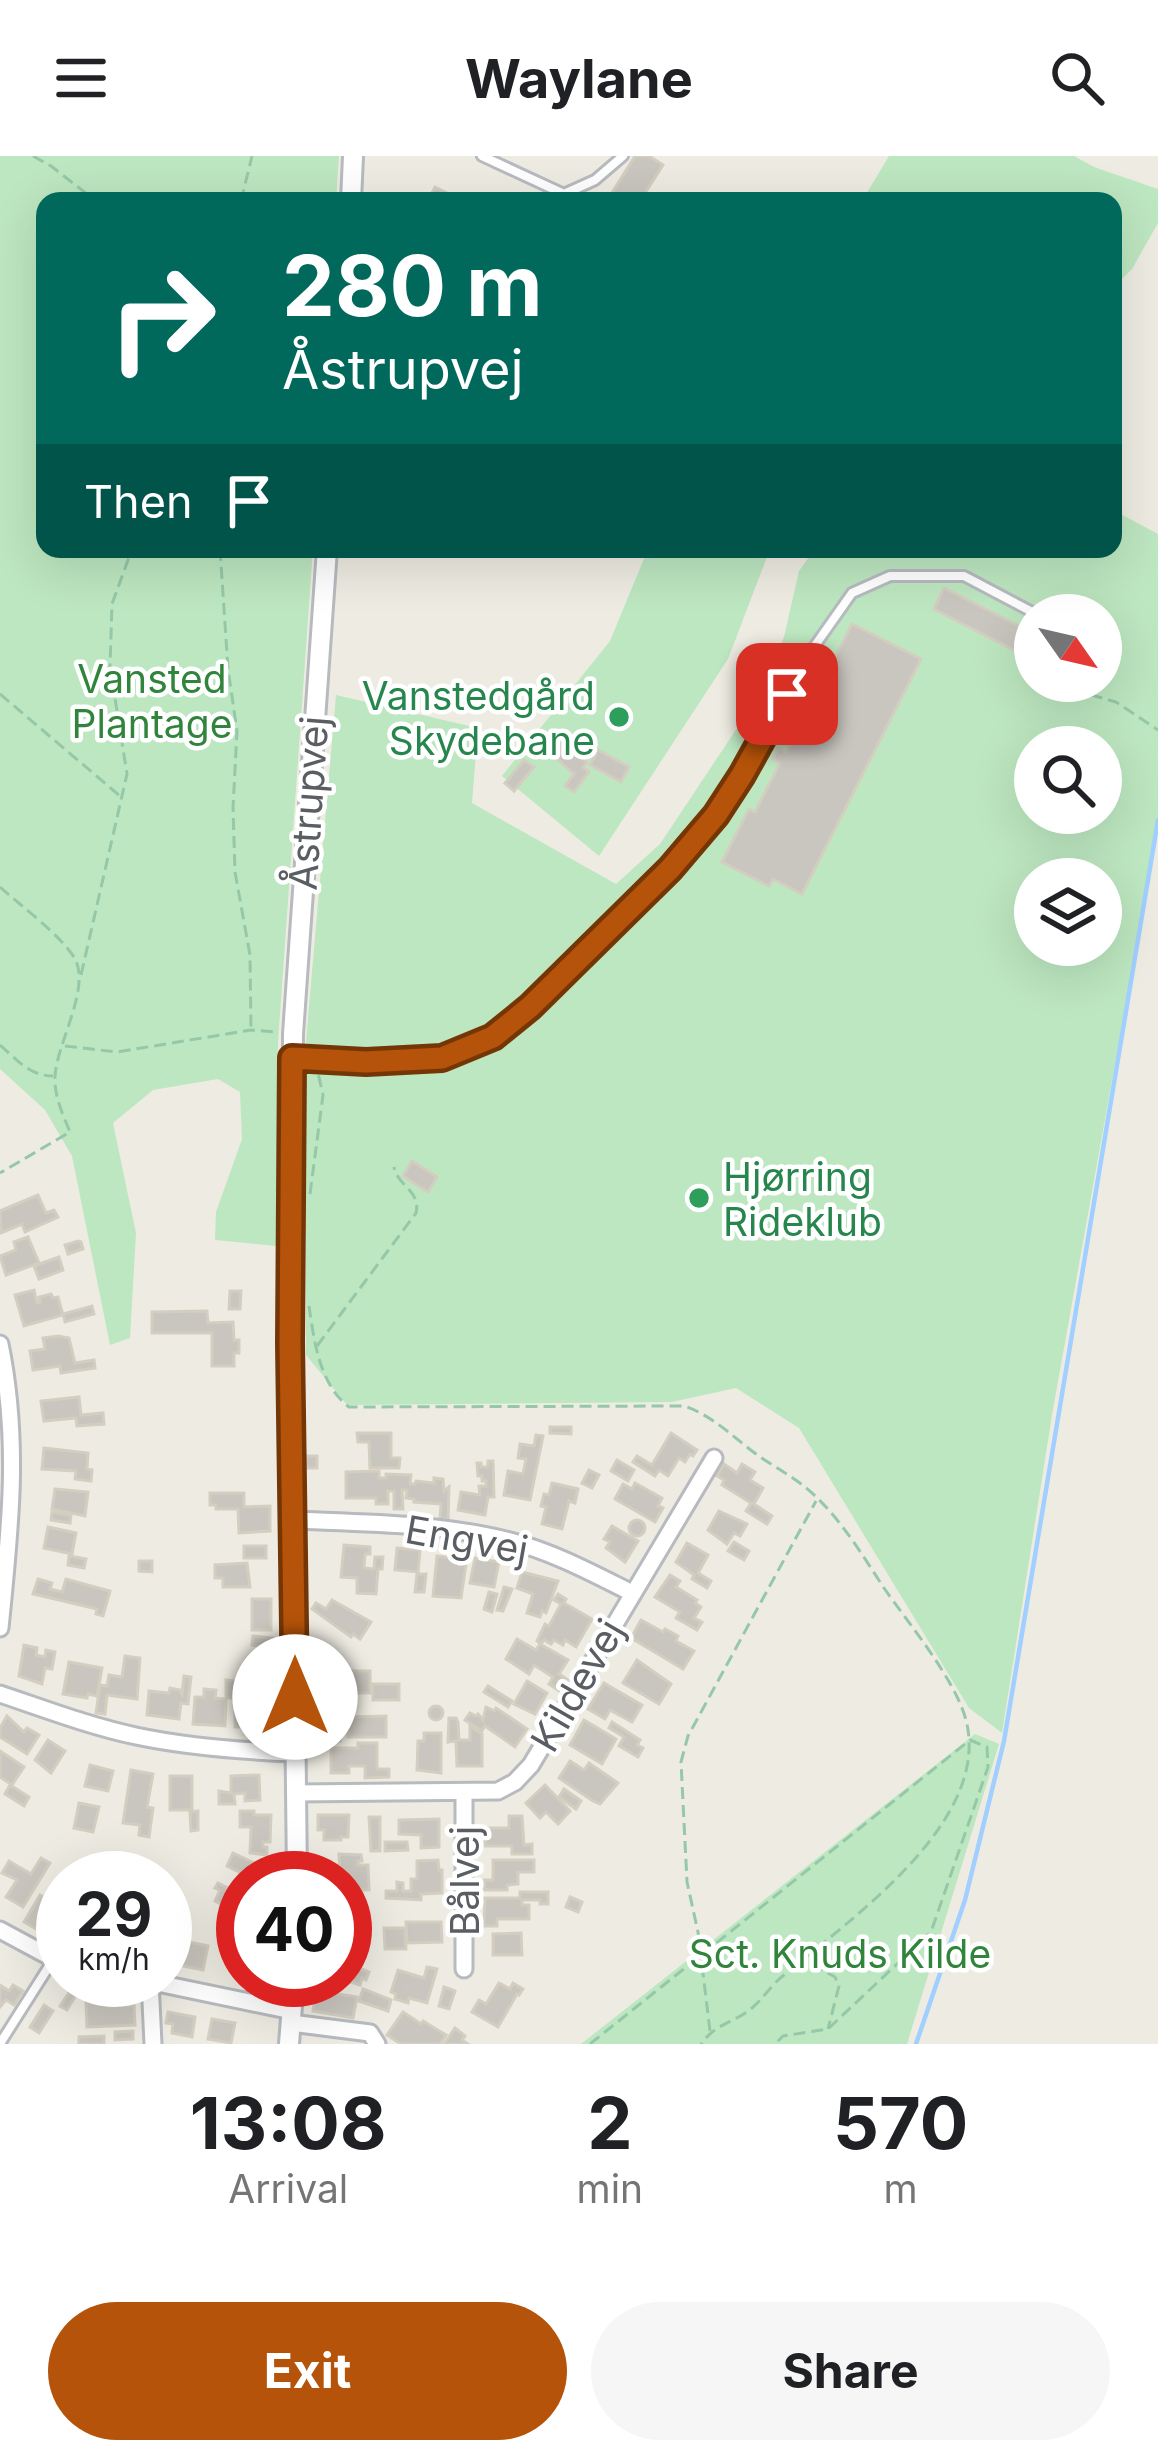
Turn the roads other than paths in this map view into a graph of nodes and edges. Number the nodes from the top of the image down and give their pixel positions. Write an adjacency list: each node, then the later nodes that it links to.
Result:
1 (353, 156): 4 (street)
2 (482, 156): 5 (lane)
3 (623, 156): 6 (lane)
4 (351, 192)
5 (560, 192)
6 (568, 192)
7 (326, 558): 9 (street, Åstrupvej)
8 (1014, 602): 9 (lane)
9 (292, 1058): 12 (street, Åstrupvej)
10 (0, 1344): 14 (street)
11 (714, 1458): 13 (street, Kildevej)
12 (293, 1520): 13 (street, Engvej); 16 (street, Åstrupvej)
13 (632, 1593): 18 (street, Kildevej)
14 (0, 1628)
15 (0, 1694): 16 (street)
16 (295, 1753): 17 (street, Åstrupvej)
17 (296, 1793): 18 (street, Kildevej); 19 (street, Åstrupvej)
18 (464, 1793): 22 (street, Bålvej)
19 (297, 1851)
20 (0, 1930): 21 (street)
21 (36, 1950)
22 (464, 1969)
23 (36, 1993): 27 (lane)
24 (192, 1995): 26 (street)
25 (149, 2007): 28 (street)
26 (290, 2026): 29 (street)
27 (1, 2042)
28 (153, 2044)
29 (377, 2044)

